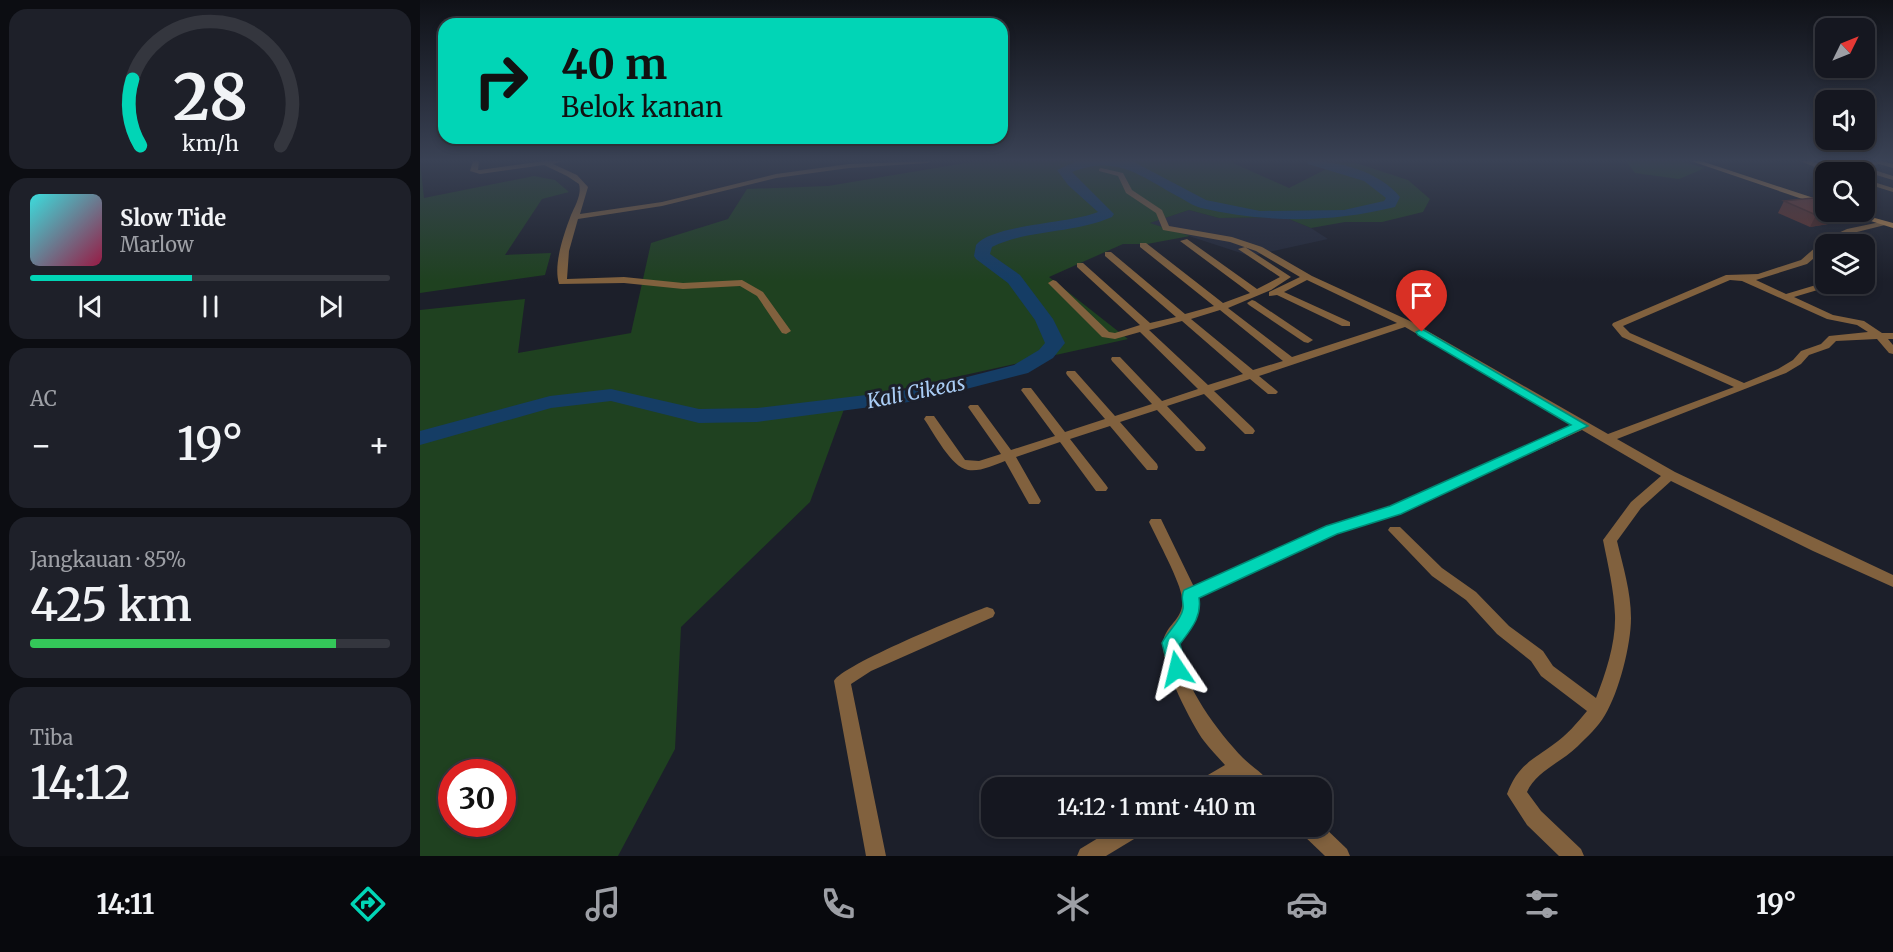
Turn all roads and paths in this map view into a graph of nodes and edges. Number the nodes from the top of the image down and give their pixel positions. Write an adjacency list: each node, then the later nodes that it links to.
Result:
1 (580, 201): 4 (street)
2 (674, 201): 4 (street)
3 (1145, 201): 14 (street)
4 (574, 217): 26 (street)
5 (1875, 218): 8 (main road)
6 (1875, 221): 7 (main road)
7 (1882, 223): 8 (main road); 15 (street)
8 (1893, 224)
9 (1184, 241): 18 (street)
10 (1143, 245): 21 (street)
11 (1242, 249): 18 (street)
12 (1108, 254): 22 (street)
13 (1080, 266): 25 (street)
14 (1307, 277): 19 (street); 23 (street)
15 (1744, 278): 20 (street); 35 (street)
16 (1053, 283): 25 (street)
17 (1815, 288): 20 (street)
18 (1256, 292): 21 (street)
19 (1277, 292): 24 (street); 29 (street)
20 (1788, 296): 27 (street)
21 (1220, 306): 22 (street); 32 (street)
22 (1182, 317): 25 (street); 34 (street)
23 (1406, 323): 32 (street); 43 (street)
24 (1346, 324)
25 (1144, 327): 37 (street)
26 (786, 331)
27 (1879, 335): 28 (street); 30 (street); 35 (street)
28 (1893, 336)
29 (1308, 340)
30 (1893, 351)
31 (1116, 358): 39 (street)
32 (1291, 362): 34 (street)
33 (1071, 373): 42 (street)
34 (1253, 375): 37 (street); 38 (street)
35 (1744, 387): 46 (street)
36 (1027, 390): 45 (street)
37 (1207, 391): 39 (street); 44 (street)
38 (1272, 392)
39 (1159, 406): 42 (street); 47 (street)
40 (974, 407): 48 (street)
41 (930, 419): 48 (street)
42 (1113, 422): 45 (street); 49 (street)
43 (1581, 426): 46 (street); 56 (street)
44 (1249, 431)
45 (1063, 438): 48 (street); 51 (street)
46 (1606, 439): 50 (street)
47 (1200, 448)
48 (1010, 456): 52 (street)
49 (1152, 467)
50 (1670, 475): 55 (street); 58 (street)
51 (1101, 489)
52 (1034, 501)
53 (1156, 522): 56 (street)
54 (1395, 530): 58 (street)
55 (1893, 581)
56 (1190, 595): 59 (street)
57 (987, 613): 64 (street)
58 (1599, 710): 67 (street)
59 (1239, 767): 60 (street); 61 (street)
60 (1222, 777)
61 (1250, 777)
62 (1119, 837): 65 (street)
63 (1320, 837): 66 (street)
64 (876, 856)
65 (1087, 856)
66 (1340, 856)
67 (1574, 856)

